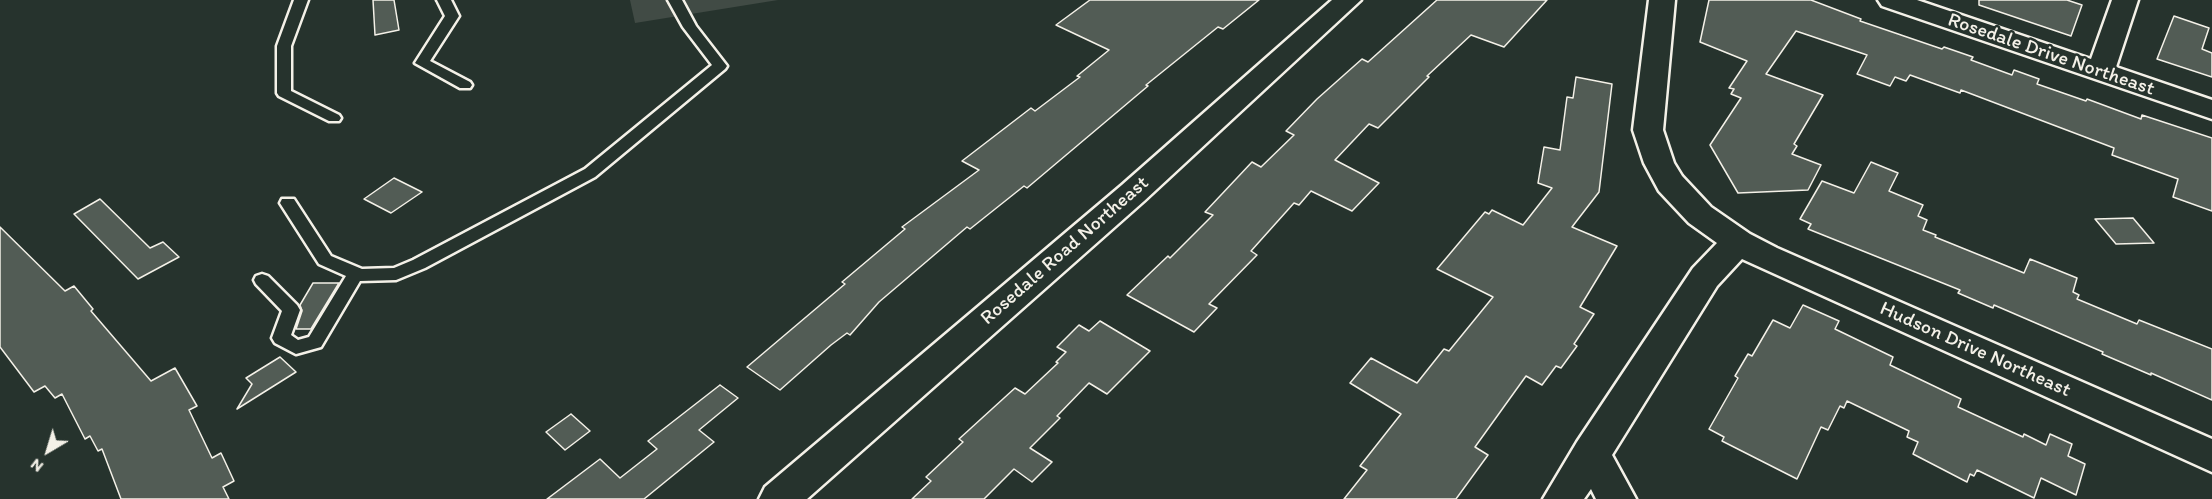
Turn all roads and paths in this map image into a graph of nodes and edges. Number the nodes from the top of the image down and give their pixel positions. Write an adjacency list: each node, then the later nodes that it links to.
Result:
1 (301, 0): 11 (lane)
2 (444, 0): 9 (lane)
3 (675, 0): 14 (lane)
4 (1348, 0): 18 (street, Rosedale Road Northeast)
5 (1662, 0): 13 (street, Hudson Drive Northeast)
6 (1891, 0): 8 (street, Rosedale Drive Northeast)
7 (2125, 0): 8 (street)
8 (2100, 72): 10 (street, Rosedale Drive Northeast)
9 (465, 85)
10 (2212, 110)
11 (334, 118)
12 (288, 203): 14 (lane)
13 (1738, 242): 16 (street); 17 (street, Hudson Drive Northeast)
14 (356, 273): 15 (lane)
15 (262, 280)
16 (1591, 453): 19 (street); 20 (street)
17 (2212, 456)
18 (779, 499)
19 (1563, 499)
20 (1616, 499)

